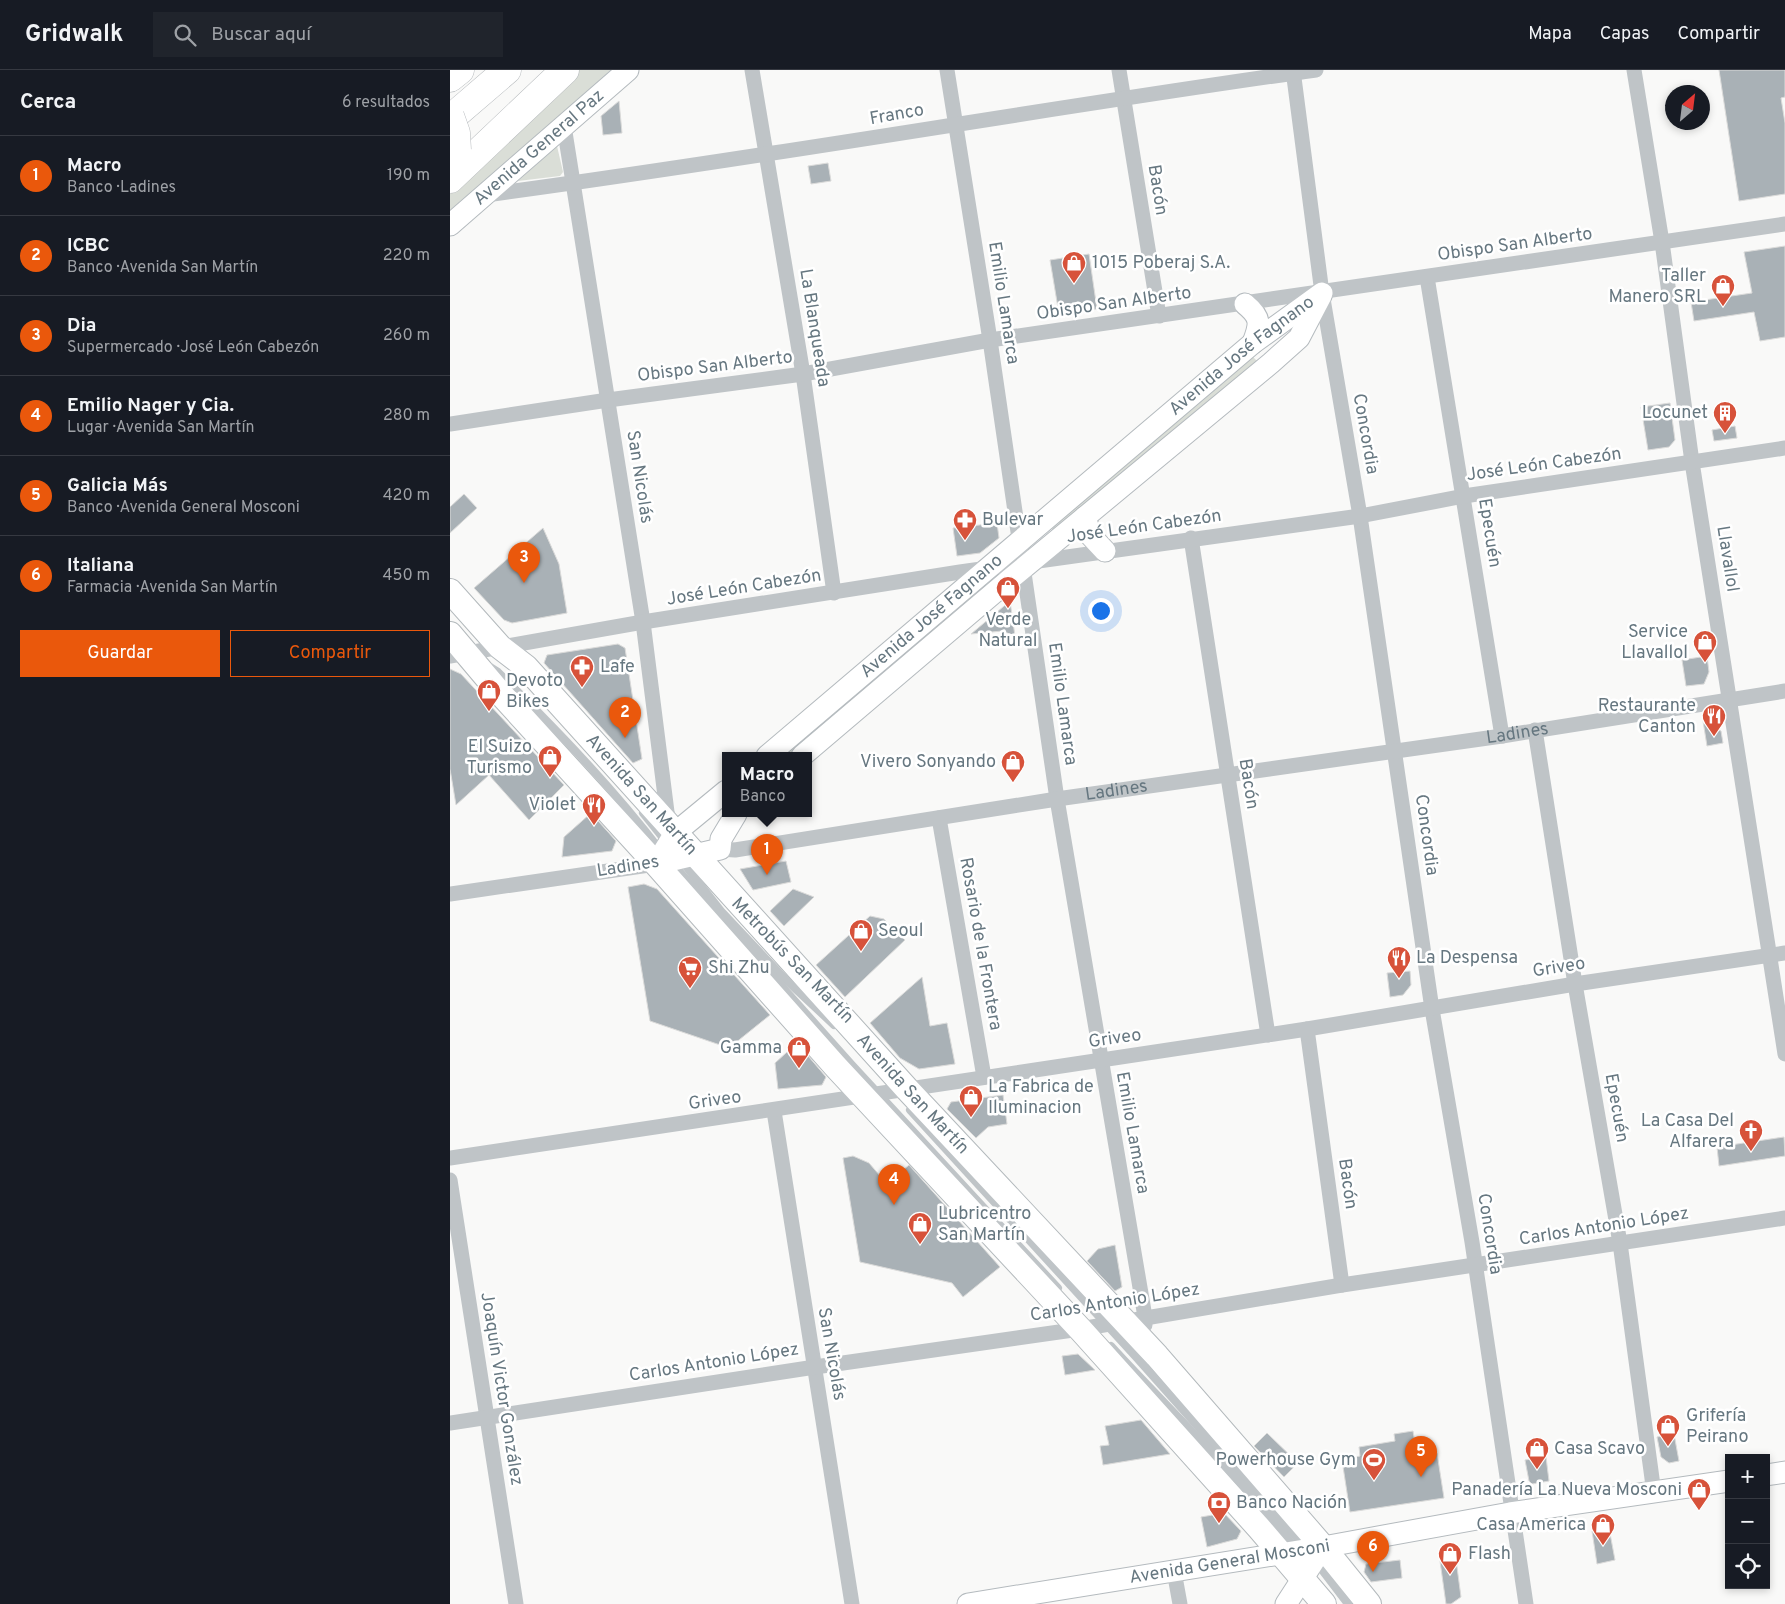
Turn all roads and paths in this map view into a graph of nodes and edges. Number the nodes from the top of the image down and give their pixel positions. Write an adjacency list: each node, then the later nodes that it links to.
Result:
1 (460, 70): 11 (highway)
2 (507, 70): 13 (highway)
3 (564, 70): 19 (highway)
4 (628, 70): 16 (street, Avenida General Paz)
5 (752, 70): 18 (street, La Blanqueada)
6 (947, 70): 15 (street, Emilio Lamarca)
7 (1119, 70): 12 (street, Bacón)
8 (1316, 70): 10 (street, Franco)
9 (1634, 70): 24 (street, Llavallol)
10 (1293, 72): 12 (street, Franco); 26 (street, Concordia)
11 (450, 78)
12 (1123, 98): 15 (street, Franco); 28 (street, Bacón)
13 (473, 99): 14 (highway); 17 (highway)
14 (450, 117): 17 (highway, bridge)
15 (955, 124): 18 (street, Franco); 29 (street, Emilio Lamarca)
16 (564, 126): 20 (street, San Nicolás); 21 (street, Avenida General Paz)
17 (452, 149)
18 (766, 156): 20 (street, Franco); 32 (street, La Blanqueada)
19 (450, 179)
20 (574, 183): 21 (street, Franco); 33 (street, San Nicolás)
21 (485, 195): 23 (street, Avenida General Paz)
22 (1785, 224): 24 (street, Obispo San Alberto)
23 (450, 226)
24 (1662, 242): 25 (street, Obispo San Alberto); 36 (street, Llavallol)
25 (1427, 277): 26 (street, Obispo San Alberto); 37 (street, Epecuén)
26 (1322, 293): 27 (street, Obispo San Alberto); 30 (street, Avenida José Fagnano); 31 (street, Avenida José Fagnano); 38 (street, Concordia)
27 (1245, 304): 28 (street, Obispo San Alberto); 30 (street)
28 (1159, 316): 29 (street, Obispo San Alberto)
29 (990, 340): 32 (street, Obispo San Alberto); 41 (street, Emilio Lamarca)
30 (1253, 343): 31 (street); 41 (street, Avenida José Fagnano)
31 (1271, 363): 39 (street, Avenida José Fagnano)
32 (803, 374): 33 (street, Obispo San Alberto); 46 (street, La Blanqueada)
33 (608, 400): 34 (street, Obispo San Alberto); 47 (street, San Nicolás)
34 (450, 424)
35 (1785, 448): 36 (street, José León Cabezón)
36 (1692, 462): 37 (street, José León Cabezón); 53 (street, Llavallol)
37 (1464, 496): 38 (street, José León Cabezón); 56 (street, Epecuén)
38 (1360, 516): 40 (street, José León Cabezón); 57 (street, Concordia)
39 (1085, 517): 42 (street); 43 (street, Avenida José Fagnano)
40 (1191, 538): 42 (street, José León Cabezón); 60 (street, Bacón)
41 (1019, 542): 43 (street, Emilio Lamarca); 44 (street, Avenida José Fagnano)
42 (1105, 551): 43 (street, José León Cabezón)
43 (1026, 564): 44 (street, José León Cabezón); 59 (street, Avenida José Fagnano); 62 (street, Emilio Lamarca)
44 (990, 567): 46 (street, José León Cabezón); 58 (street, Avenida José Fagnano)
45 (450, 592): 49 (main road, Avenida San Martín)
46 (834, 593): 47 (street, José León Cabezón)
47 (643, 622): 49 (street, José León Cabezón); 66 (street, San Nicolás)
48 (450, 634): 50 (main road, Avenida San Martín)
49 (500, 647): 50 (street, José León Cabezón); 51 (lane); 66 (main road, Avenida San Martín)
50 (459, 655): 66 (main road, Avenida San Martín)
51 (513, 670)
52 (1785, 691): 53 (street, Ladines)
53 (1730, 699): 55 (street, Ladines); 69 (street, Llavallol)
54 (559, 721): 66 (lane, Metrobús San Martín)
55 (1535, 730): 56 (street, Ladines); 70 (street, Epecuén)
56 (1502, 736): 57 (street, Ladines)
57 (1395, 751): 60 (street, Ladines); 71 (street, Concordia)
58 (772, 752)
59 (807, 752)
60 (1227, 777): 62 (street, Ladines); 74 (street, Bacón)
61 (722, 796): 66 (street)
62 (1057, 799): 64 (street, Ladines); 76 (street, Emilio Lamarca)
63 (734, 817): 65 (street)
64 (939, 818): 65 (street, Ladines); 77 (street, Rosario de la Frontera)
65 (720, 849): 66 (street, Ladines)
66 (673, 853): 67 (street, Ladines); 73 (lane, Metrobús San Martín); 78 (main road, Avenida San Martín); 78 (main road, Avenida San Martín)
67 (450, 894)
68 (1785, 953): 69 (street, Griveo)
69 (1769, 956): 70 (street, Griveo); 75 (street, Llavallol)
70 (1575, 984): 71 (street, Griveo); 83 (street, Epecuén)
71 (1432, 1008): 72 (street, Griveo); 84 (street, Concordia)
72 (1307, 1029): 74 (street, Griveo); 85 (street, Bacón)
73 (840, 1030)
74 (1268, 1035): 76 (street, Griveo)
75 (1785, 1054)
76 (1100, 1060): 77 (street, Griveo); 87 (street, Emilio Lamarca)
77 (984, 1076): 78 (street, Griveo)
78 (891, 1094): 79 (street, Griveo); 86 (lane); 87 (main road, Avenida San Martín); 87 (main road, Avenida San Martín)
79 (774, 1111): 80 (street, Griveo); 89 (street, San Nicolás)
80 (450, 1158)
81 (450, 1180): 90 (street, Joaquín Victor González)
82 (1785, 1218): 83 (street, Carlos Antonio López)
83 (1620, 1243): 84 (street, Carlos Antonio López); 95 (street, Epecuén)
84 (1475, 1265): 85 (street, Carlos Antonio López); 96 (street, Concordia)
85 (1342, 1285): 87 (street, Carlos Antonio López)
86 (1064, 1295)
87 (1105, 1324): 89 (street, Carlos Antonio López); 97 (main road, Avenida San Martín); 97 (main road, Avenida San Martín)
88 (1107, 1341): 97 (lane)
89 (815, 1367): 90 (street, Carlos Antonio López); 100 (street, San Nicolás)
90 (486, 1418): 91 (street, Carlos Antonio López); 99 (street, Joaquín Victor González)
91 (450, 1423)
92 (1785, 1472): 93 (street)
93 (1770, 1474)
94 (1725, 1482): 95 (street, Avenida General Mosconi)
95 (1654, 1493): 96 (street, Avenida General Mosconi)
96 (1510, 1513): 97 (street, Avenida General Mosconi); 108 (street, Concordia)
97 (1305, 1559): 98 (street, Avenida General Mosconi); 103 (street); 104 (main road, Avenida San Martín); 105 (lane); 106 (lane); 107 (main road, Avenida San Martín)
98 (1174, 1571): 101 (street, Avenida General Mosconi); 102 (street)
99 (516, 1604)
100 (852, 1604)
101 (968, 1604)
102 (1180, 1604)
103 (1286, 1604)
104 (1324, 1604)
105 (1337, 1604)
106 (1348, 1604)
107 (1369, 1604)
108 (1526, 1604)

